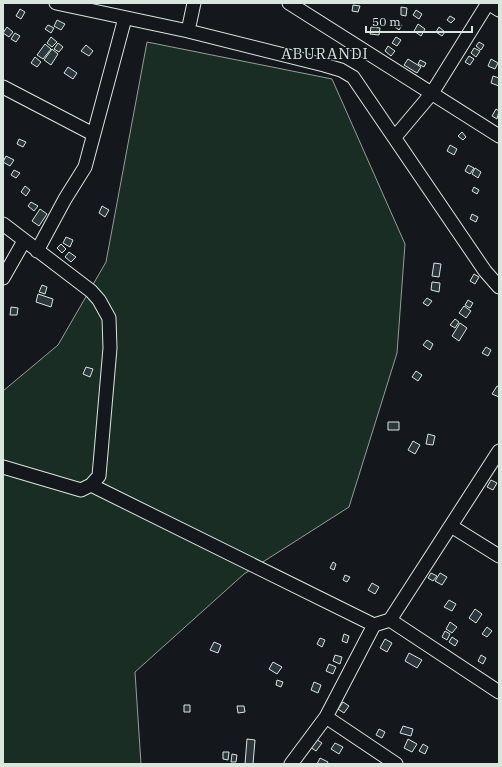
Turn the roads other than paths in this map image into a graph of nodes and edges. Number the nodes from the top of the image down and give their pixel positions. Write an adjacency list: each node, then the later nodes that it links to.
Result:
1 (56, 3): 6 (street)
2 (194, 3): 7 (street)
3 (289, 3): 9 (street)
4 (488, 3): 5 (street); 9 (street)
5 (499, 10)
6 (125, 18): 7 (street); 10 (street)
7 (188, 32): 12 (street)
8 (3, 87): 10 (street)
9 (432, 93): 11 (street); 12 (street)
10 (92, 134): 15 (street)
11 (499, 136)
12 (395, 137): 17 (street)
13 (3, 224): 14 (street)
14 (24, 241): 15 (street); 16 (street)
15 (37, 251): 20 (street)
16 (3, 278)
17 (499, 287)
18 (499, 451): 21 (street)
19 (3, 467): 20 (street)
20 (91, 485): 24 (street)
21 (451, 526): 22 (street); 23 (street)
22 (499, 556)
23 (390, 620): 24 (street); 25 (street)
24 (374, 625): 26 (street)
25 (499, 692)
26 (326, 717): 27 (street); 28 (street)
27 (291, 764)
28 (396, 764)

